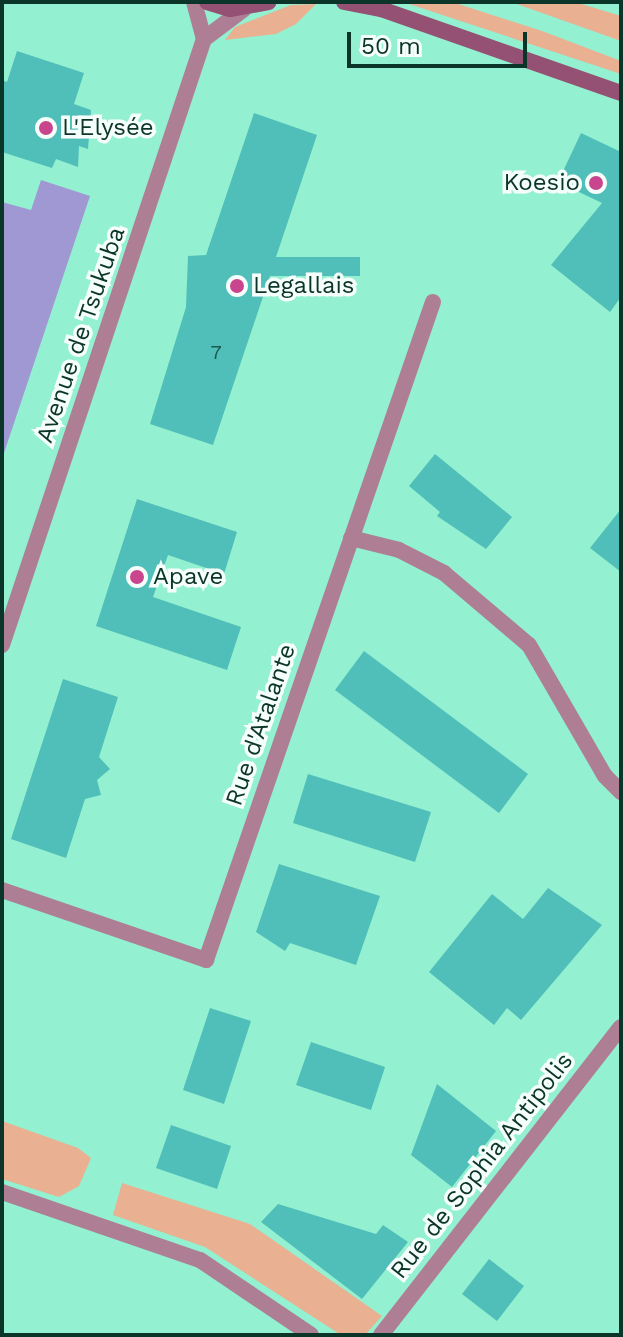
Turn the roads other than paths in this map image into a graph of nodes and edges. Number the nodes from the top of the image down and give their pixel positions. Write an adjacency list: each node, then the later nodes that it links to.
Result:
1 (194, 2): 7 (street)
2 (207, 2): 6 (main road)
3 (268, 2): 6 (main road)
4 (344, 2): 5 (main road)
5 (376, 5): 8 (main road)
6 (244, 9): 7 (street)
7 (204, 39): 11 (street, Avenue de Tsukuba)
8 (621, 93)
9 (433, 302): 10 (street, Rue d'Atalante)
10 (351, 538): 12 (street); 13 (street, Rue d'Atalante)
11 (2, 645)
12 (621, 792)
13 (2, 890)
14 (621, 1027): 17 (street, Rue de Sophia Antipolis)
15 (2, 1192): 16 (street)
16 (311, 1335)
17 (381, 1335)

